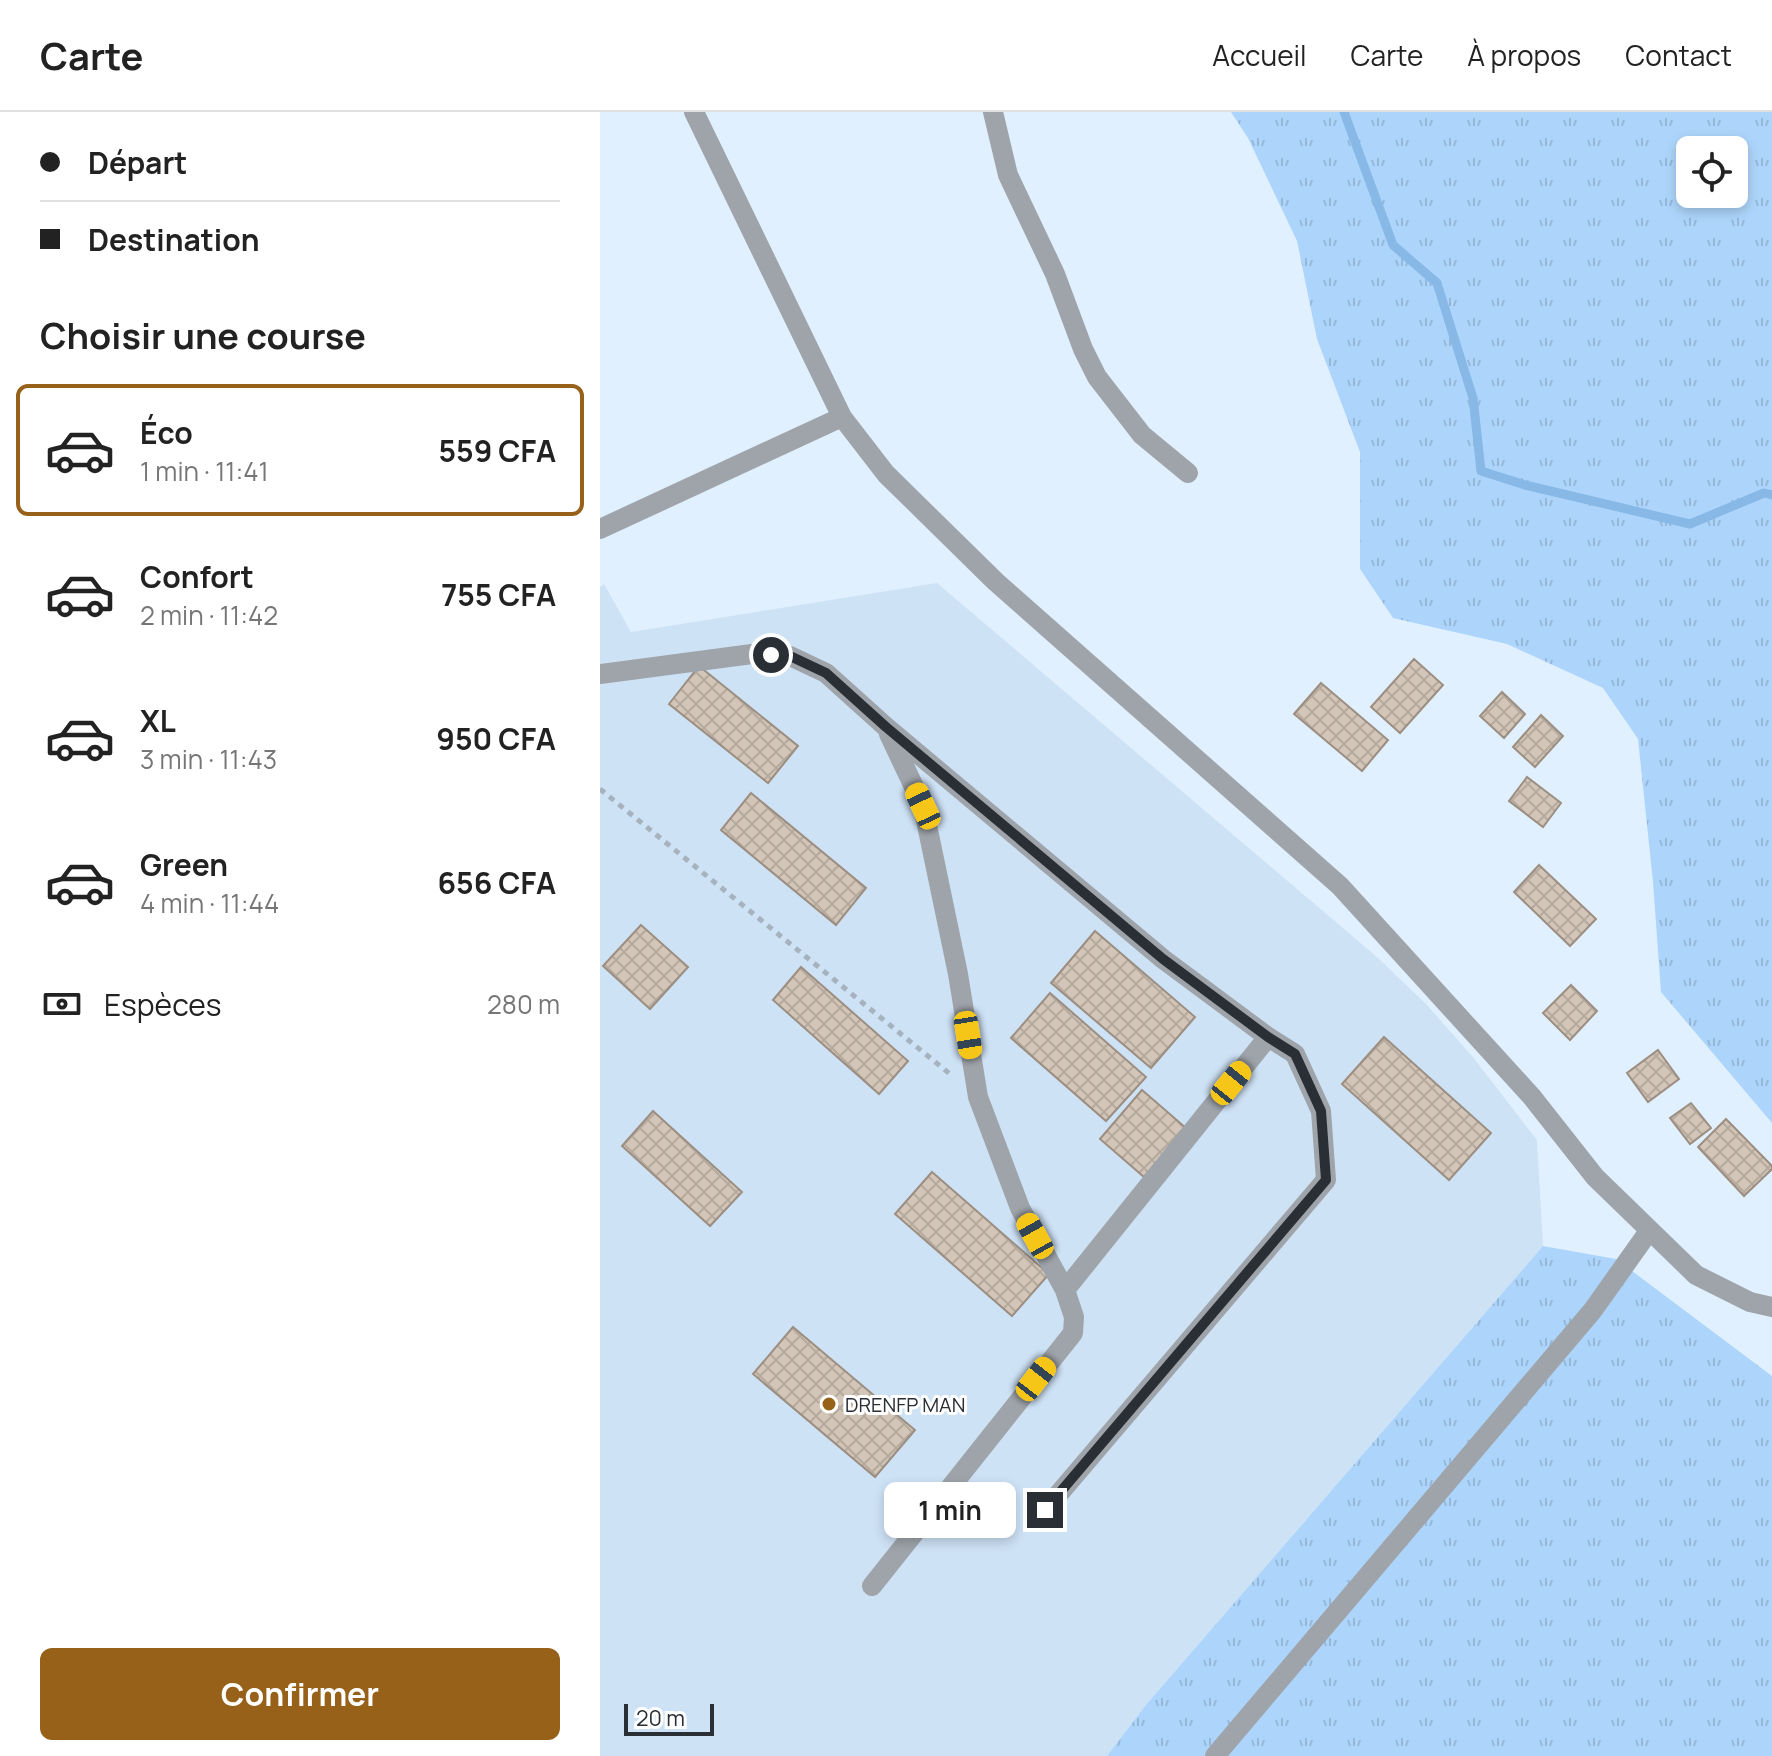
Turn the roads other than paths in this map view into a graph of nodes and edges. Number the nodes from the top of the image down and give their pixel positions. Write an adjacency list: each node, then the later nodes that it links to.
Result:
1 (694, 112): 3 (street)
2 (993, 112): 4 (street)
3 (842, 417): 5 (street); 9 (street)
4 (1188, 473)
5 (600, 529)
6 (600, 674): 7 (street)
7 (886, 727): 8 (street); 10 (street)
8 (1268, 1037): 10 (street); 12 (street)
9 (1649, 1231): 11 (street); 14 (street)
10 (1065, 1290): 13 (street)
11 (1772, 1307)
12 (1045, 1510)
13 (872, 1586)
14 (1215, 1756)

